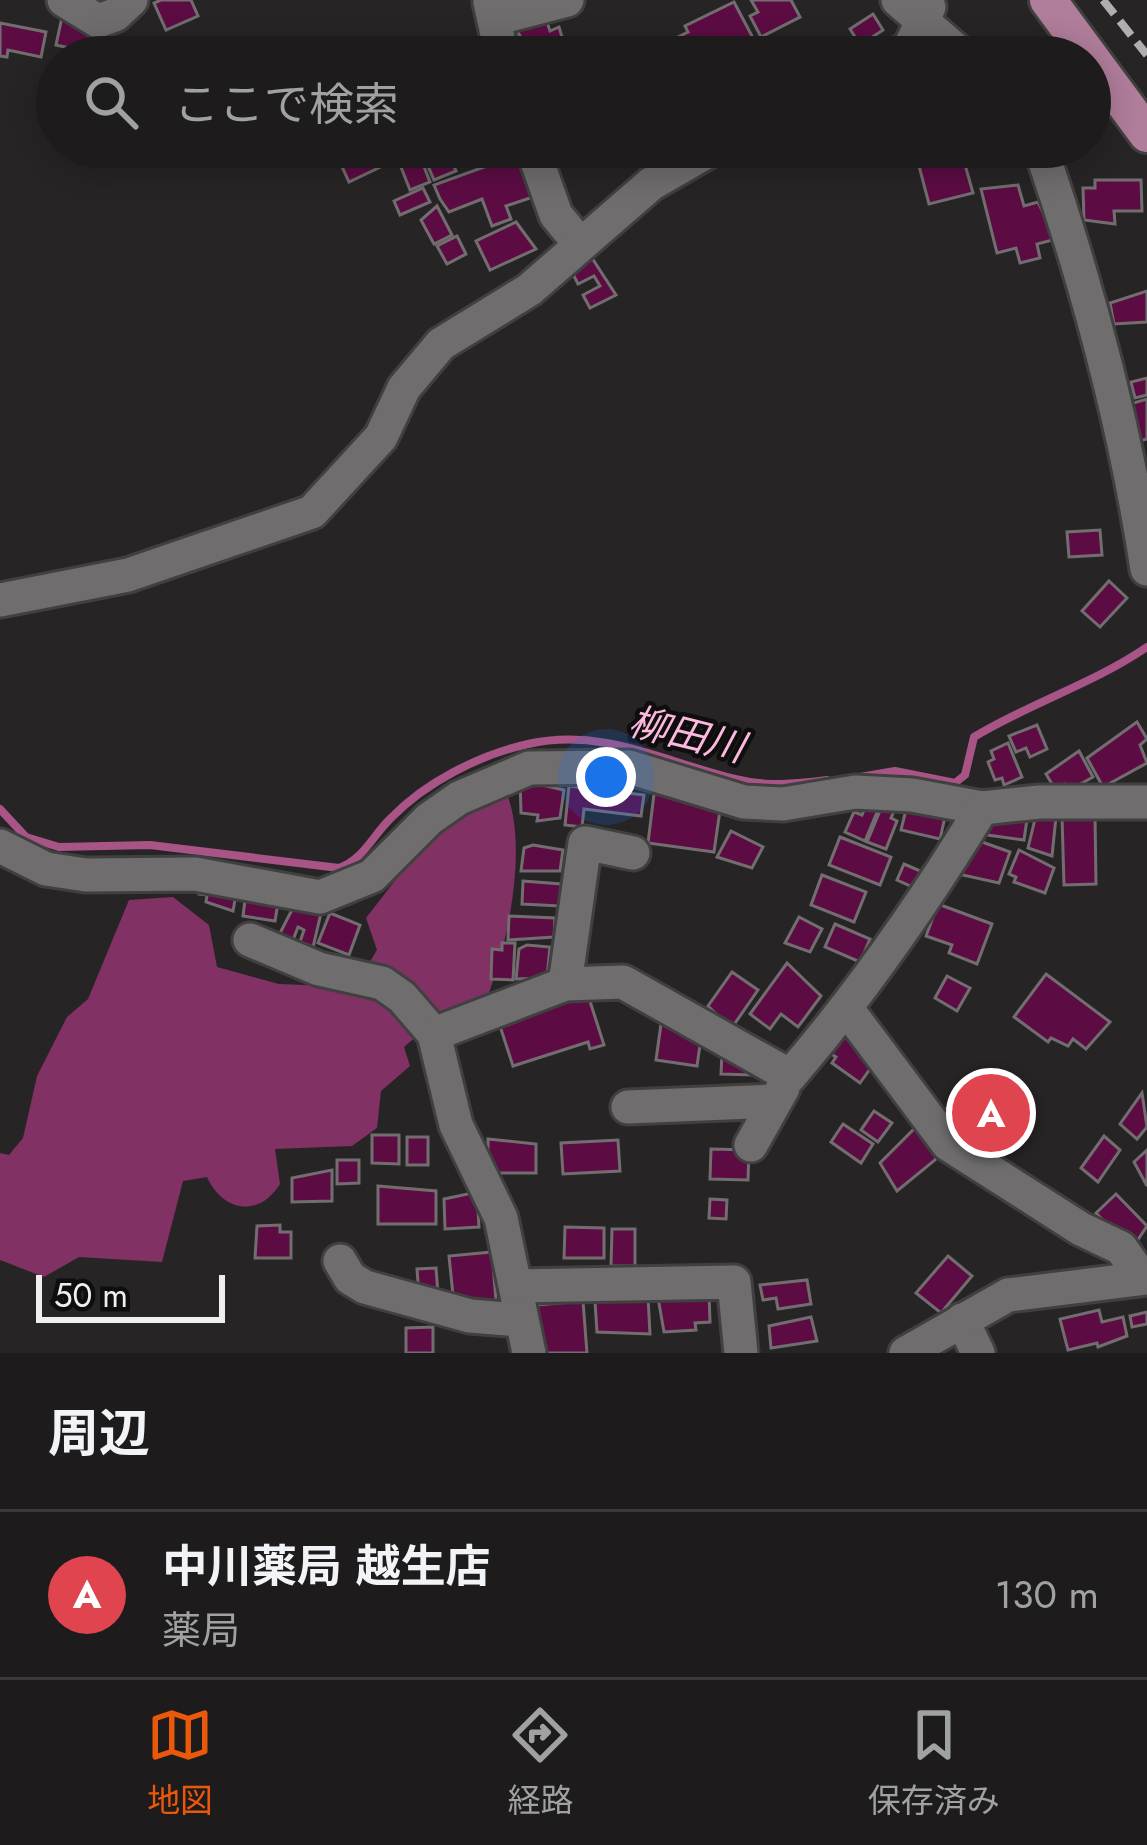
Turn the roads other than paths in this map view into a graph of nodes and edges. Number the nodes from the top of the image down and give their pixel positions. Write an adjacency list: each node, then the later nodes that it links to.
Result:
1 (64, 0): 2 (street)
2 (130, 0)
3 (568, 0): 6 (street)
4 (898, 0): 7 (street)
5 (1048, 0): 9 (main road)
6 (492, 9)
7 (928, 12): 8 (street)
8 (947, 36)
9 (1075, 36)
10 (1111, 85): 11 (main road)
11 (1147, 134)
12 (540, 168): 15 (street)
13 (679, 168): 15 (street)
14 (1047, 168): 16 (street)
15 (580, 244): 17 (street)
16 (1147, 569)
17 (0, 600)
18 (1147, 802): 19 (street)
19 (982, 808): 20 (street); 24 (street)
20 (0, 846)
21 (633, 853): 23 (street)
22 (250, 940): 25 (street)
23 (566, 984): 25 (street); 26 (street)
24 (847, 1009): 26 (street); 30 (street)
25 (434, 1034): 31 (street)
26 (782, 1089): 27 (street); 28 (street)
27 (628, 1107)
28 (752, 1145)
29 (340, 1262): 31 (street)
30 (1144, 1278): 32 (street)
31 (522, 1320): 33 (street)
32 (962, 1320): 34 (street); 35 (street)
33 (741, 1353)
34 (906, 1353)
35 (978, 1353)

